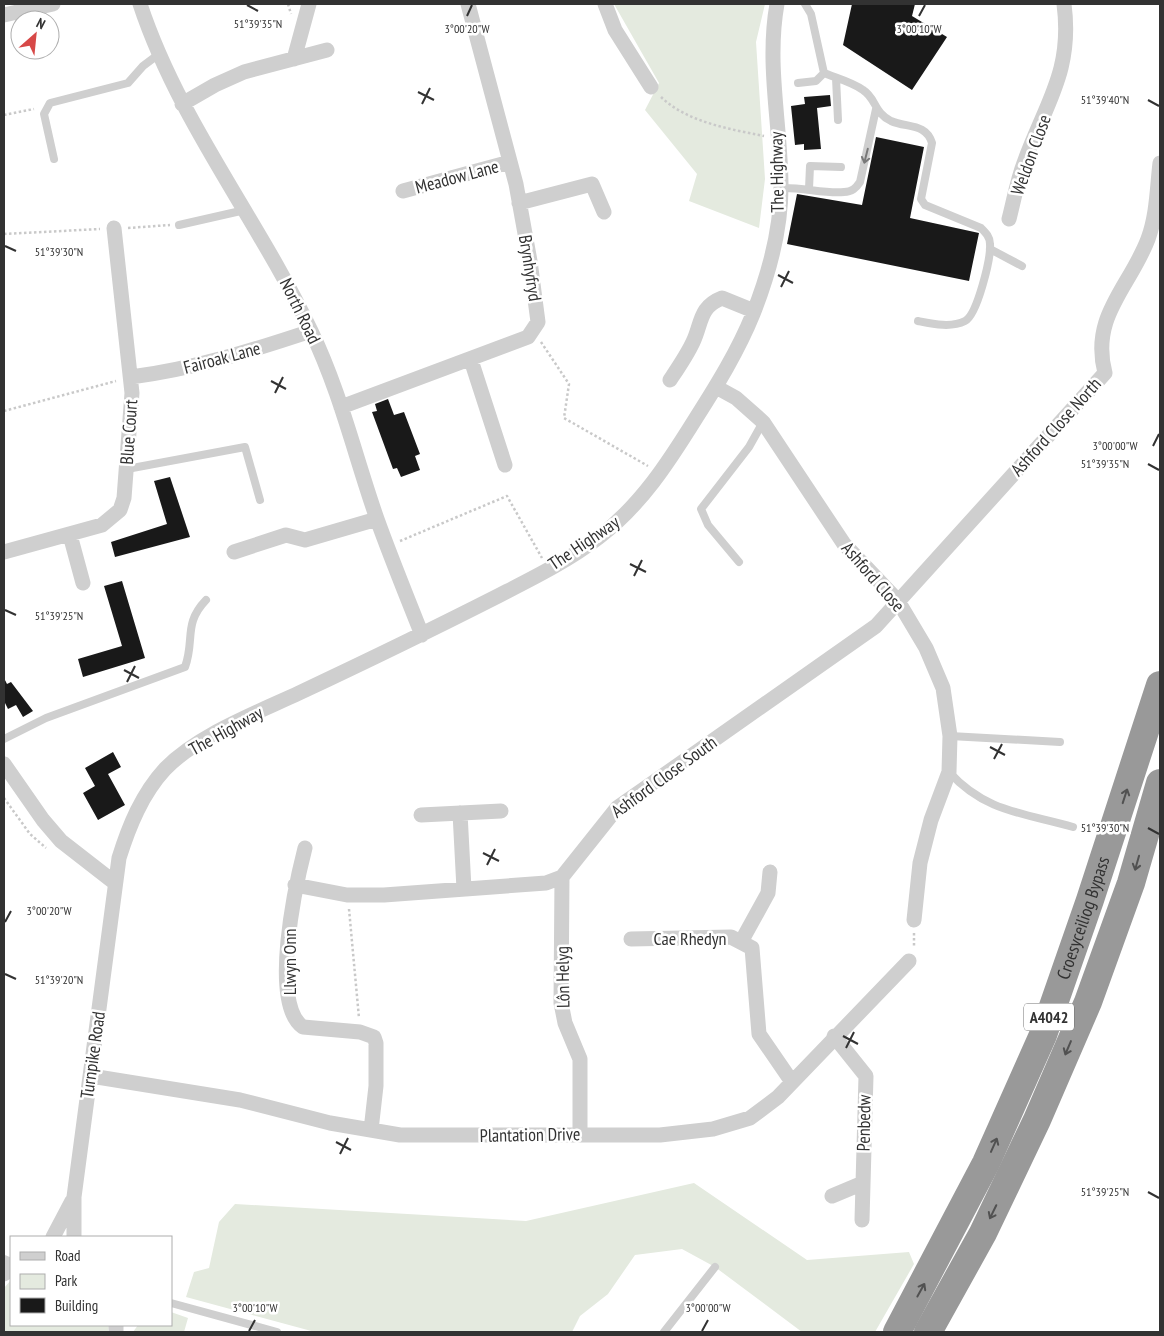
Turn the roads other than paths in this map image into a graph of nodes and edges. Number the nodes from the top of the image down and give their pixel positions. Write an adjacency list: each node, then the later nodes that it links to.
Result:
1 (53, 4): 9 (street)
2 (140, 4): 11 (street, North Road)
3 (309, 4): 12 (street)
4 (468, 4): 21 (street, Brynhyfryd)
5 (605, 4): 16 (street)
6 (777, 4): 24 (street, The Highway)
7 (806, 4): 13 (lane)
8 (1064, 4): 30 (street, Weldon Close)
9 (4, 15)
10 (327, 50): 12 (street)
11 (159, 54): 17 (street, North Road); 20 (lane)
12 (294, 59): 17 (street)
13 (824, 73): 14 (lane); 15 (lane)
14 (836, 78): 18 (lane); 19 (lane)
15 (798, 83)
16 (651, 87)
17 (182, 104): 28 (street, North Road)
18 (876, 109): 25 (lane, one-way to 25); 33 (lane)
19 (838, 120)
20 (54, 158)
21 (510, 162): 26 (street, Meadow Lane); 27 (street, Brynhyfryd)
22 (1160, 163): 54 (street, Ashford Close North)
23 (841, 167): 25 (lane)
24 (781, 188): 25 (lane); 35 (street, The Highway)
25 (810, 188)
26 (403, 191)
27 (519, 203): 29 (street); 38 (street, Brynhyfryd)
28 (245, 210): 31 (lane); 37 (street, North Road)
29 (604, 212)
30 (1009, 219)
31 (179, 225)
32 (114, 228): 39 (street, Blue Court)
33 (990, 249): 34 (lane); 36 (lane)
34 (1022, 266)
35 (754, 311): 40 (street); 41 (street, The Highway)
36 (918, 321)
37 (311, 331): 39 (street, Fairoak Lane); 42 (street, North Road)
38 (471, 360): 42 (street); 44 (street)
39 (131, 377): 45 (street, Blue Court)
40 (670, 380)
41 (716, 387): 43 (street, Ashford Close); 55 (street, The Highway)
42 (341, 408): 47 (street, North Road)
43 (764, 422): 51 (lane); 54 (street, Ashford Close)
44 (505, 465)
45 (127, 469): 46 (lane); 48 (street, Blue Court)
46 (260, 500)
47 (377, 519): 50 (street); 55 (street, North Road)
48 (70, 535): 49 (street, Blue Court); 52 (street)
49 (4, 552)
50 (234, 552)
51 (740, 562)
52 (83, 583)
53 (206, 600): 58 (lane)
54 (898, 601): 57 (street, Ashford Close); 69 (street, Ashford Close South)
55 (422, 635): 70 (street, The Highway)
56 (1160, 685): 92 (highway, Croesyceiliog Bypass / A4042, one-way to 56)
57 (950, 736): 59 (lane); 61 (street, Ashford Close)
58 (4, 739)
59 (1060, 742)
60 (4, 764): 70 (street)
61 (948, 772): 66 (lane); 73 (street, Ashford Close)
62 (1160, 782): 93 (highway, Croesyceiliog Bypass / A4042, one-way to 93)
63 (502, 811): 64 (street)
64 (460, 813): 65 (street); 72 (street)
65 (421, 815)
66 (1073, 827)
67 (305, 848): 71 (street, Llwyn Onn)
68 (770, 872): 75 (street)
69 (562, 877): 72 (street); 81 (street, Lôn Helyg)
70 (115, 884): 78 (street, Turnpike Road)
71 (296, 885): 72 (street); 80 (street, Llwyn Onn)
72 (464, 889)
73 (914, 920)
74 (631, 939): 75 (street, Cae Rhedyn)
75 (741, 942): 79 (street, Cae Rhedyn)
76 (908, 960): 77 (street, Plantation Drive)
77 (834, 1036): 79 (street, Plantation Drive); 82 (street, Penbedw)
78 (91, 1076): 80 (street, Plantation Drive); 84 (street, Turnpike Road)
79 (792, 1082): 81 (street, Plantation Drive)
80 (371, 1130): 81 (street, Plantation Drive)
81 (580, 1134)
82 (863, 1183): 83 (street); 85 (street, Penbedw)
83 (832, 1196)
84 (74, 1197): 86 (street, Turnpike Road); 87 (street, Turnpike Road)
85 (862, 1220)
86 (54, 1236)
87 (74, 1236)
88 (715, 1267): 91 (lane)
89 (172, 1303): 90 (lane)
90 (277, 1332)
91 (664, 1332)
92 (897, 1332)
93 (928, 1332)

